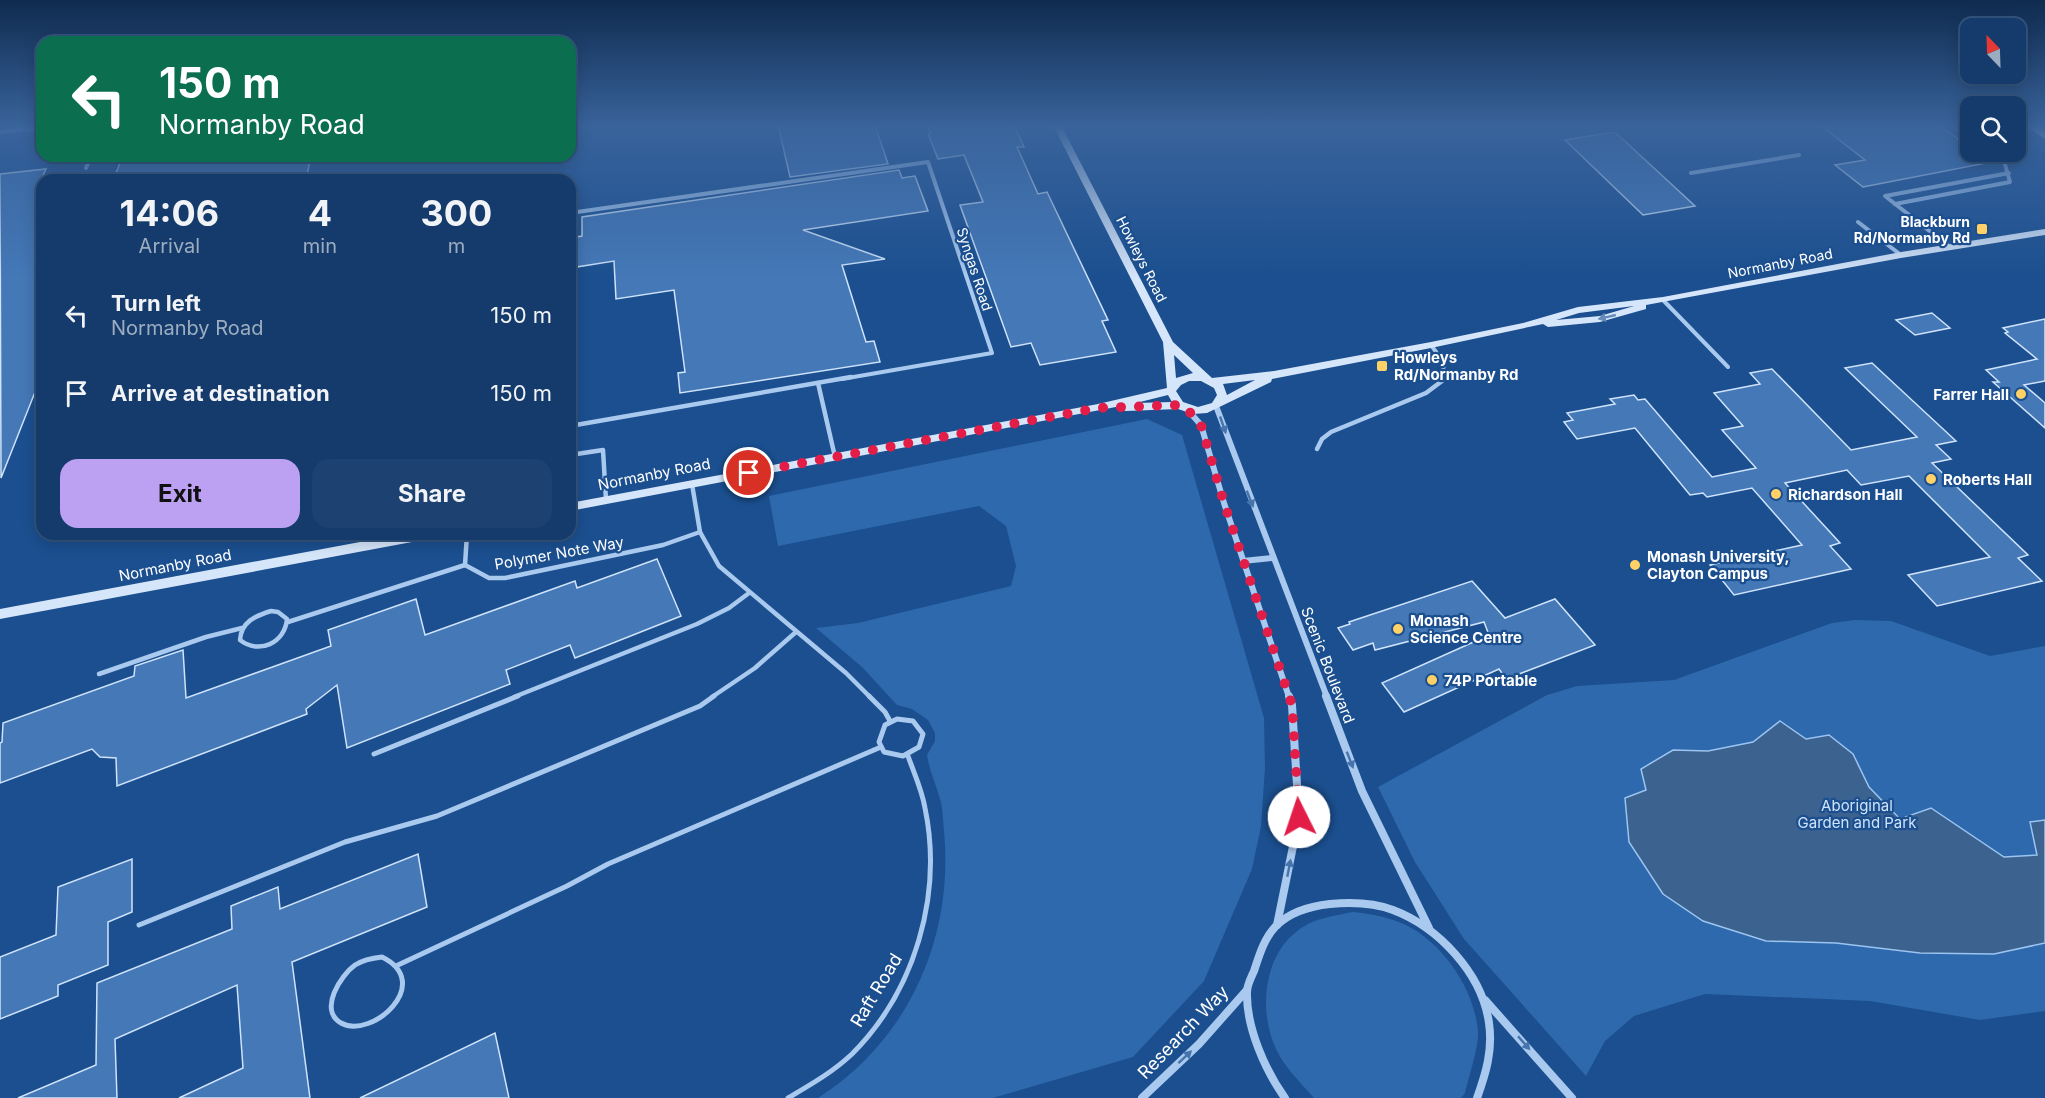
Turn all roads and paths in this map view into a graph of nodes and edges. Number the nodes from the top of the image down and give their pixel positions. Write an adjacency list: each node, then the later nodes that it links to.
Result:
1 (828, 176): 7 (lane, Syngas Road)
2 (933, 176): 18 (lane, Syngas Road)
3 (1083, 176): 13 (street, Howleys Road)
4 (1991, 176): 6 (lane)
5 (2009, 176): 6 (lane)
6 (1895, 204): 10 (lane)
7 (576, 212)
8 (1858, 222): 11 (lane)
9 (2044, 233): 10 (street, Normanby Road)
10 (1950, 246): 11 (street, Normanby Road)
11 (1901, 255): 12 (street, Normanby Road)
12 (1663, 300): 14 (street, Normanby Road); 15 (lane)
13 (1168, 342): 17 (street, Howleys Road); 19 (street, Howleys Road)
14 (1431, 345): 16 (street, Normanby Road); 24 (lane)
15 (1728, 367)
16 (1274, 375): 17 (street, Normanby Road); 20 (street, Normanby Road)
17 (1209, 379): 19 (street); 20 (street)
18 (818, 383): 23 (lane, Syngas Road); 26 (lane)
19 (1172, 390): 21 (street); 22 (street, Normanby Road)
20 (1217, 405): 21 (street); 33 (street, Scenic Boulevard, one-way to 33)
21 (1183, 407): 22 (street, Normanby Road); 34 (street)
22 (1098, 408): 26 (street, Normanby Road)
23 (576, 425)
24 (1317, 448)
25 (576, 455): 28 (lane)
26 (835, 457): 27 (street, Normanby Road)
27 (692, 484): 28 (street, Normanby Road); 30 (lane)
28 (606, 500): 29 (street, Normanby Road)
29 (576, 506)
30 (700, 531): 35 (lane, Polymer Note Way); 36 (lane)
31 (396, 540): 37 (street, Normanby Road)
32 (467, 540): 35 (lane)
33 (1272, 558): 34 (street); 48 (street, Scenic Boulevard, one-way to 48)
34 (1244, 561): 46 (street, one-way to 34)
35 (465, 565): 38 (lane)
36 (749, 594): 40 (lane); 44 (lane)
37 (0, 615)
38 (288, 622): 39 (lane); 39 (lane)
39 (242, 628): 41 (lane)
40 (796, 632): 42 (lane); 47 (lane)
41 (99, 674)
42 (890, 721): 43 (lane); 45 (lane)
43 (881, 747): 45 (lane); 49 (lane)
44 (374, 754)
45 (908, 756): 52 (lane, Raft Road)
46 (1277, 925): 48 (street); 50 (street)
47 (139, 926)
48 (1429, 928): 51 (street)
49 (398, 965): 49 (lane)
50 (1247, 990): 53 (street, Research Way, one-way to 50); 54 (street)
51 (1485, 999): 55 (street); 56 (street, one-way to 56)
52 (788, 1098)
53 (1142, 1098)
54 (1286, 1098)
55 (1477, 1098)
56 (1572, 1098)

